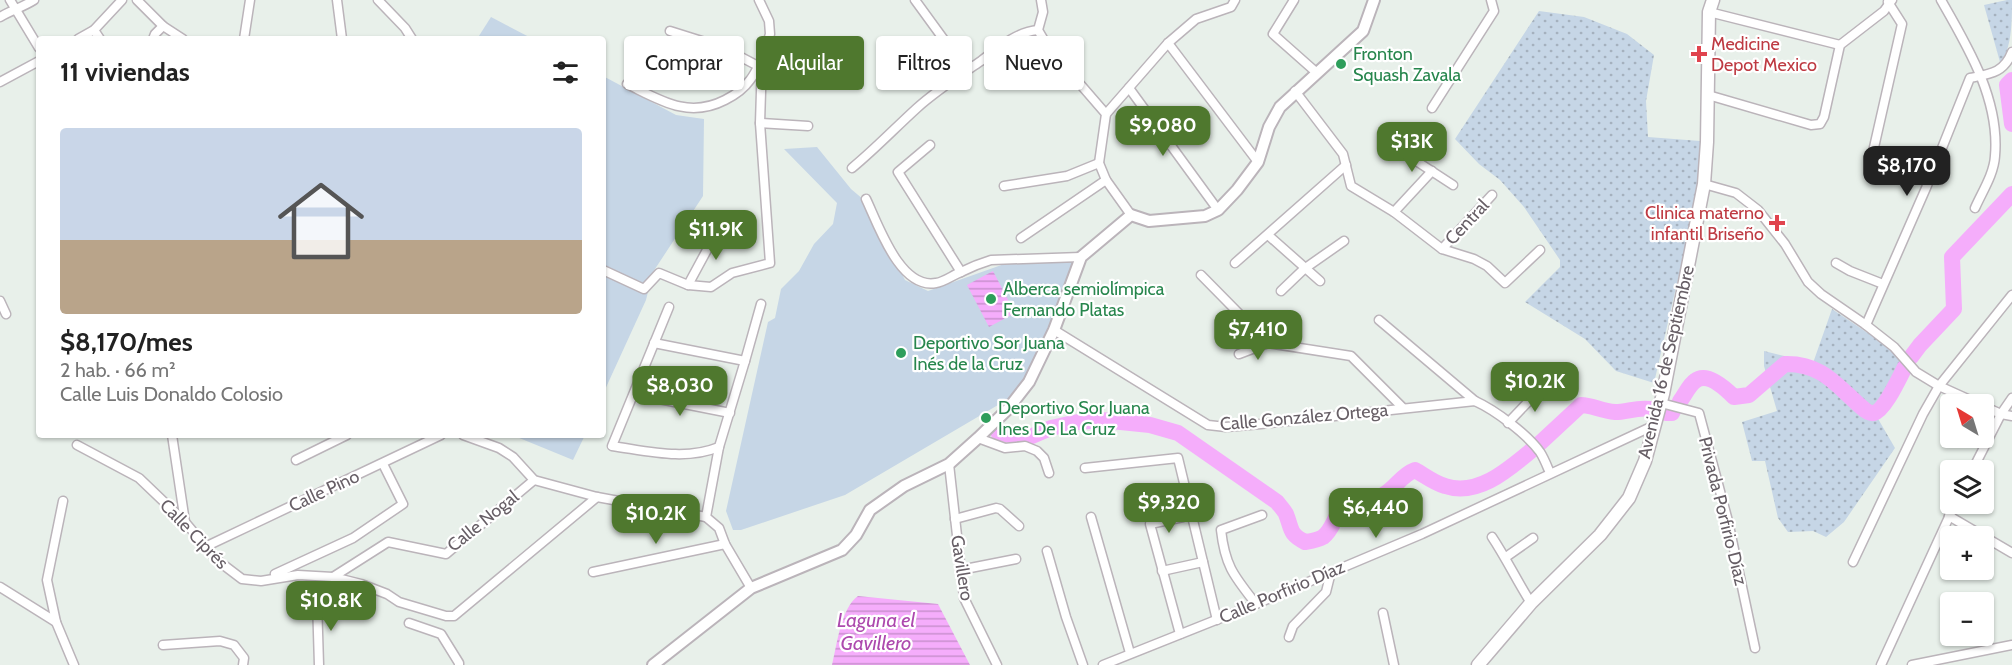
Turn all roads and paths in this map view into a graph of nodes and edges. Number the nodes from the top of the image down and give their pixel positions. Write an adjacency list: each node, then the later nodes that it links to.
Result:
1 (34, 0): 17 (street)
2 (122, 0): 21 (street)
3 (137, 0): 20 (street)
4 (250, 0): 28 (street)
5 (337, 0): 29 (street)
6 (378, 0): 30 (street)
7 (759, 0): 31 (street)
8 (915, 0): 32 (street)
9 (1041, 0): 22 (street)
10 (1235, 0): 34 (street)
11 (1294, 0): 41 (street)
12 (1374, 0): 41 (street)
13 (1491, 0): 52 (street)
14 (1713, 0): 18 (main road, Avenida 16 de Septiembre)
15 (1941, 0): 42 (street)
16 (1889, 1): 35 (street); 61 (street)
17 (12, 4): 19 (street); 33 (street)
18 (1708, 12): 35 (street); 51 (main road, Avenida 16 de Septiembre)
19 (0, 17)
20 (163, 26): 26 (street); 27 (street)
21 (94, 30): 24 (street); 25 (street)
22 (1038, 30): 39 (street); 53 (street)
23 (670, 31): 37 (street)
24 (83, 36)
25 (98, 36)
26 (154, 36)
27 (178, 36)
28 (244, 36)
29 (342, 36)
30 (410, 36)
31 (768, 36)
32 (941, 36)
33 (36, 43)
34 (1168, 43): 45 (street); 58 (street)
35 (1840, 45): 51 (street)
36 (2012, 52): 42 (street)
37 (756, 61)
38 (36, 63): 43 (street)
39 (972, 66)
40 (756, 70): 44 (street)
41 (1317, 73): 50 (street)
42 (1981, 75): 70 (street); 88 (street)
43 (0, 82)
44 (744, 87)
45 (1130, 88): 53 (street); 71 (street)
46 (640, 90): 47 (street)
47 (741, 90)
48 (760, 90): 54 (street)
49 (940, 90): 62 (street)
50 (1295, 91): 58 (street); 60 (street)
51 (1708, 95): 65 (main road, Avenida 16 de Septiembre)
52 (1432, 108)
53 (1106, 114): 59 (street)
54 (760, 123): 55 (street); 89 (street)
55 (808, 126)
56 (1384, 140): 63 (street, Central)
57 (930, 146): 85 (street)
58 (1258, 162): 71 (street)
59 (1099, 163): 64 (street); 67 (street)
60 (1346, 165): 72 (street); 75 (street)
61 (1870, 165)
62 (852, 168)
63 (1432, 171): 66 (street, Central); 72 (street)
64 (1106, 180): 73 (street); 76 (street)
65 (1704, 184): 97 (street); 109 (main road, Avenida 16 de Septiembre)
66 (1453, 185)
67 (1004, 186)
68 (1492, 195): 78 (street, Central)
69 (866, 199): 85 (street)
70 (1975, 208)
71 (1218, 210): 73 (street)
72 (1394, 212): 78 (street)
73 (1131, 215): 80 (street)
74 (721, 224): 89 (street)
75 (1268, 235): 81 (street); 83 (street)
76 (1021, 238)
77 (1344, 241): 83 (street)
78 (1442, 249): 79 (street)
79 (1540, 249)
80 (1081, 257): 85 (street); 98 (street)
81 (1235, 263)
82 (1836, 263): 88 (street)
83 (1304, 269): 87 (street); 90 (street)
84 (606, 271): 89 (street)
85 (961, 272)
86 (1201, 275): 100 (street)
87 (1320, 281)
88 (1883, 284): 97 (street)
89 (687, 285)
90 (1281, 291)
91 (2012, 295): 104 (street)
92 (0, 301): 95 (street)
93 (761, 304): 102 (street)
94 (669, 307): 99 (street)
95 (6, 314)
96 (1379, 320): 108 (street)
97 (1866, 325): 104 (street)
98 (1054, 330): 110 (street, Calle González Ortega); 121 (street)
99 (654, 343): 102 (street); 105 (street)
100 (1268, 343): 101 (street); 110 (street)
101 (1239, 354)
102 (746, 362): 112 (street)
103 (1544, 385): 115 (street)
104 (1939, 386): 106 (street); 151 (street)
105 (634, 394): 112 (street); 123 (street)
106 (1957, 394)
107 (2012, 398): 113 (street)
108 (1475, 401): 110 (street, Calle González Ortega); 115 (street)
109 (1661, 403): 116 (main road, Avenida 16 de Septiembre); 171 (street, Privada Porfirio Díaz)
110 (1403, 408)
111 (1994, 411): 113 (street)
112 (730, 413): 123 (street)
113 (2001, 414): 114 (street); 125 (street)
114 (2012, 416)
115 (1508, 423): 130 (street)
116 (1655, 425): 130 (street, Calle Porfirio Díaz); 161 (main road, Avenida 16 de Septiembre)
117 (172, 438): 140 (street)
118 (341, 438): 124 (street)
119 (435, 438): 126 (street, Calle Pino)
120 (471, 438): 131 (street)
121 (978, 438): 127 (street); 129 (street)
122 (77, 445): 140 (street, Calle Ciprés)
123 (719, 447): 136 (street)
124 (296, 460)
125 (1978, 460)
126 (382, 464): 145 (street, Calle Pino); 157 (street)
127 (949, 464): 139 (street, Gavillero); 159 (street)
128 (1085, 468): 150 (street)
129 (1049, 473)
130 (1550, 473): 154 (street, Calle Porfirio Díaz)
131 (534, 480): 132 (street); 156 (street, Calle Nogal)
132 (597, 496): 136 (street); 156 (street, Calle Ciprés)
133 (63, 501): 165 (street)
134 (1262, 515): 162 (street)
135 (1949, 516): 147 (street); 184 (street)
136 (706, 517): 144 (street)
137 (1091, 517): 172 (street)
138 (1183, 517): 153 (street)
139 (955, 519): 141 (street); 152 (street, Gavillero)
140 (185, 522): 145 (street, Calle Ciprés)
141 (1019, 526)
142 (1492, 537): 148 (street)
143 (1533, 538): 148 (street)
144 (725, 544): 155 (street); 159 (street)
145 (207, 546): 157 (street, Calle Ciprés)
146 (1047, 551): 180 (street)
147 (2012, 553)
148 (1506, 557): 161 (street)
149 (1016, 559): 152 (street)
150 (1203, 562): 153 (street); 164 (street)
151 (1853, 562)
152 (960, 570): 179 (street, Gavillero)
153 (1162, 571): 167 (street)
154 (1331, 572): 162 (street, Calle Porfirio Díaz); 168 (street)
155 (593, 573)
156 (333, 577): 157 (street, Calle Ciprés)
157 (261, 581)
158 (0, 587): 165 (street)
159 (751, 588): 178 (street)
160 (317, 600): 176 (street)
161 (1531, 603): 173 (main road, Avenida 16 de Septiembre)
162 (1256, 604): 164 (street, Calle Porfirio Díaz)
163 (1383, 613): 182 (street)
164 (1217, 620): 167 (street, Calle Porfirio Díaz)
165 (56, 622): 174 (street)
166 (409, 623): 177 (street)
167 (1180, 634): 172 (street, Calle Porfirio Díaz)
168 (1289, 637)
169 (163, 645): 175 (street)
170 (2012, 645): 185 (street)
171 (1755, 648)
172 (1130, 653): 181 (street, Calle Porfirio Díaz)
173 (1489, 660): 183 (main road, Avenida 16 de Septiembre)
174 (74, 665)
175 (243, 665)
176 (319, 665)
177 (459, 665)
178 (653, 665)
179 (997, 665)
180 (1083, 665)
181 (1103, 665)
182 (1394, 665)
183 (1478, 665)
184 (1881, 665)
185 (1912, 665)

